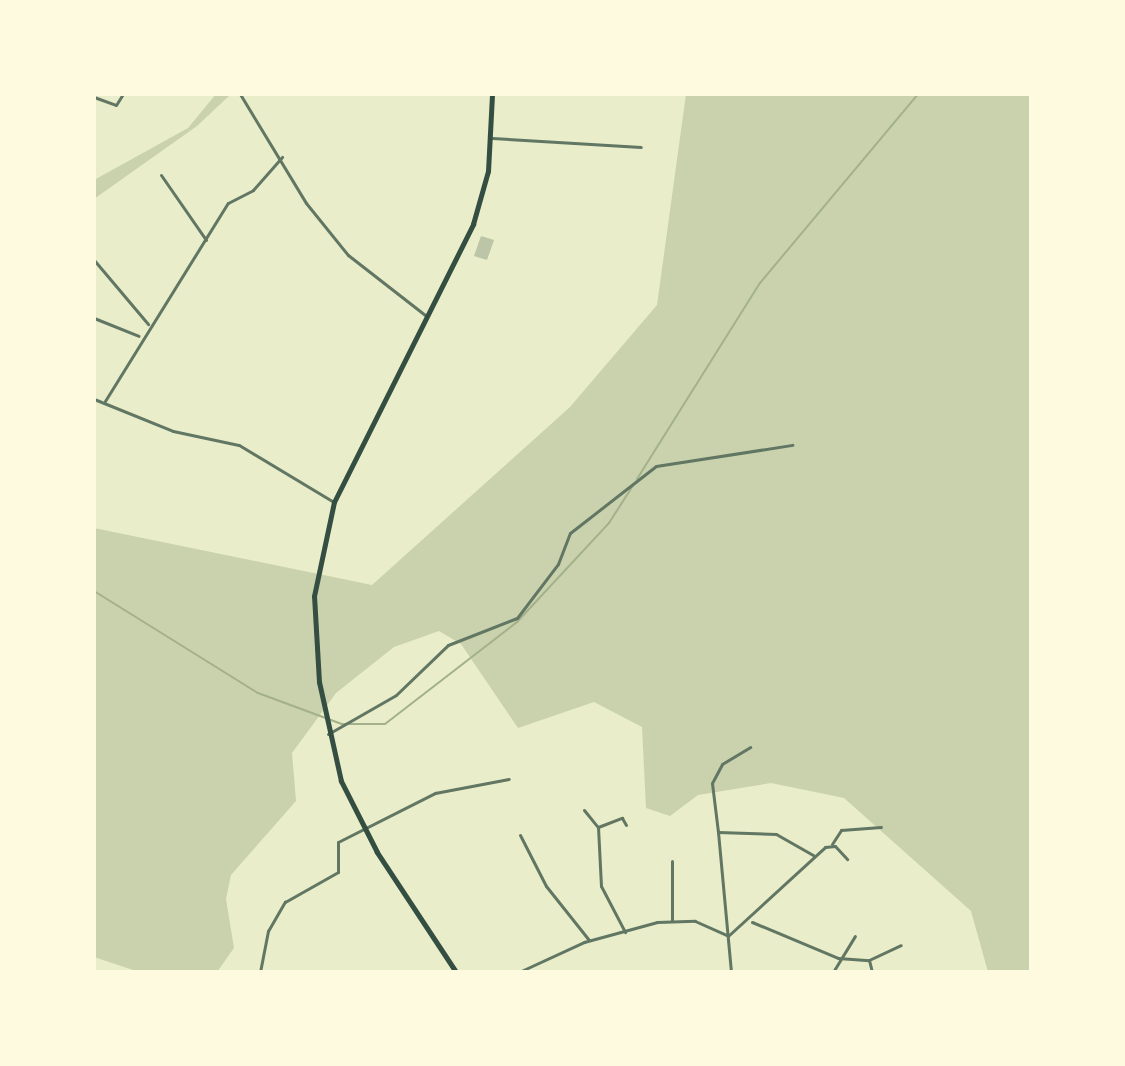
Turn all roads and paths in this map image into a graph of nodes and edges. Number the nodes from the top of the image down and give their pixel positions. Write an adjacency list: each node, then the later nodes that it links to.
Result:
1 (123, 94): 4 (street)
2 (240, 94): 7 (street)
3 (492, 94): 5 (main road)
4 (94, 97)
5 (492, 138): 6 (street); 11 (main road)
6 (641, 147)
7 (282, 157): 9 (street); 11 (street)
8 (161, 175): 9 (street)
9 (206, 240): 13 (street)
10 (94, 260): 13 (street)
11 (427, 316): 18 (main road)
12 (94, 318): 14 (street)
13 (148, 324): 14 (street)
14 (139, 336): 16 (street)
15 (94, 399): 16 (street)
16 (105, 401): 18 (street)
17 (792, 445): 19 (street)
18 (334, 502): 19 (main road)
19 (328, 734): 24 (main road)
20 (750, 747): 27 (street)
21 (509, 779): 24 (street)
22 (584, 810): 25 (street)
23 (626, 825): 25 (street)
24 (362, 827): 42 (street); 43 (main road)
25 (598, 827): 35 (street)
26 (881, 827): 29 (street)
27 (718, 832): 30 (street); 36 (street)
28 (520, 835): 38 (street)
29 (832, 844): 30 (street); 31 (street)
30 (813, 855): 34 (street)
31 (847, 859)
32 (672, 861): 33 (street)
33 (672, 920): 35 (street); 36 (street)
34 (751, 922): 36 (street); 40 (street)
35 (625, 932): 38 (street)
36 (728, 936): 45 (street)
37 (855, 936): 40 (street)
38 (589, 940): 44 (street)
39 (901, 945): 41 (street)
40 (838, 958): 41 (street); 46 (street)
41 (869, 960): 47 (street)
42 (260, 972)
43 (456, 972)
44 (519, 972)
45 (731, 972)
46 (833, 972)
47 (872, 972)

